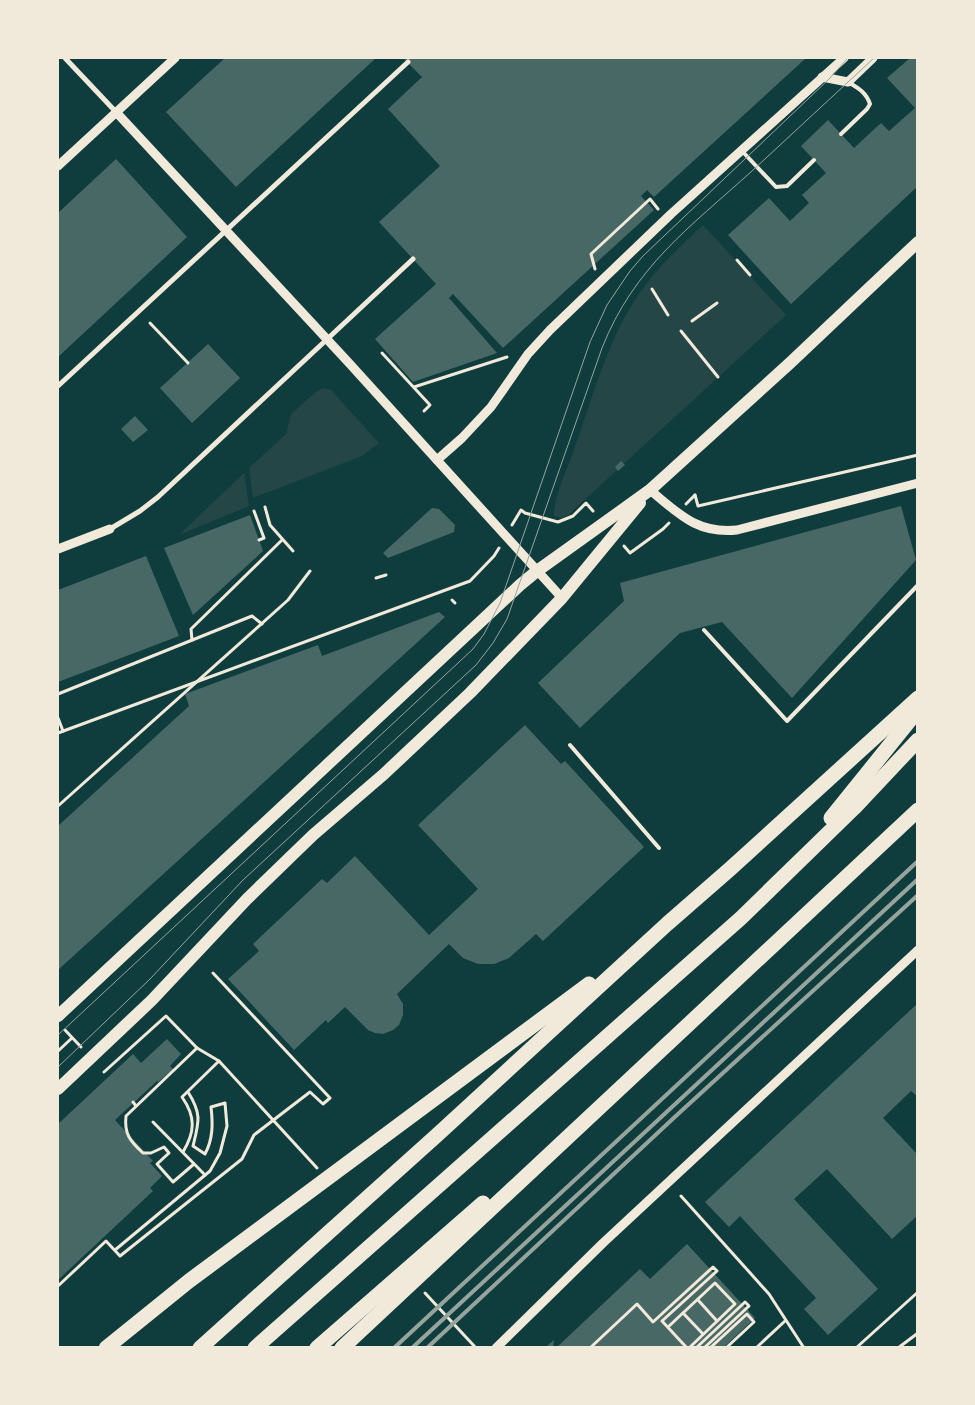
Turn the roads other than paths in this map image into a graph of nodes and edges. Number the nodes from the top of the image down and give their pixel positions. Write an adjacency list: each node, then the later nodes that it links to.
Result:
1 (65, 58): 8 (street)
2 (175, 58): 8 (street)
3 (844, 58): 6 (street)
4 (873, 58): 7 (street)
5 (408, 62): 13 (street)
6 (822, 77): 7 (street); 10 (street)
7 (848, 82): 9 (lane)
8 (116, 112): 12 (street); 13 (street)
9 (841, 134)
10 (742, 151): 11 (lane); 18 (street)
11 (814, 160)
12 (58, 166)
13 (225, 230): 16 (street); 17 (street)
14 (918, 242): 20 (main road)
15 (413, 259): 16 (street)
16 (328, 339): 18 (street); 21 (street)
17 (58, 386)
18 (437, 460): 23 (street)
19 (918, 483): 20 (street)
20 (650, 490): 23 (main road); 25 (main road)
21 (110, 529): 22 (street)
22 (58, 548)
23 (537, 571): 25 (street); 36 (main road)
24 (918, 585): 26 (lane)
25 (562, 598): 38 (main road)
26 (704, 630)
27 (918, 698): 34 (highway)
28 (918, 710): 33 (highway)
29 (918, 740): 33 (highway)
30 (570, 745): 32 (lane)
31 (918, 810): 37 (highway)
32 (659, 848)
33 (784, 876): 41 (highway)
34 (667, 924): 39 (highway); 40 (highway)
35 (918, 950): 44 (street)
36 (58, 1016)
37 (653, 1056): 42 (highway); 43 (highway)
38 (58, 1089)
39 (106, 1348)
40 (200, 1348)
41 (255, 1348)
42 (317, 1348)
43 (342, 1348)
44 (496, 1348)

